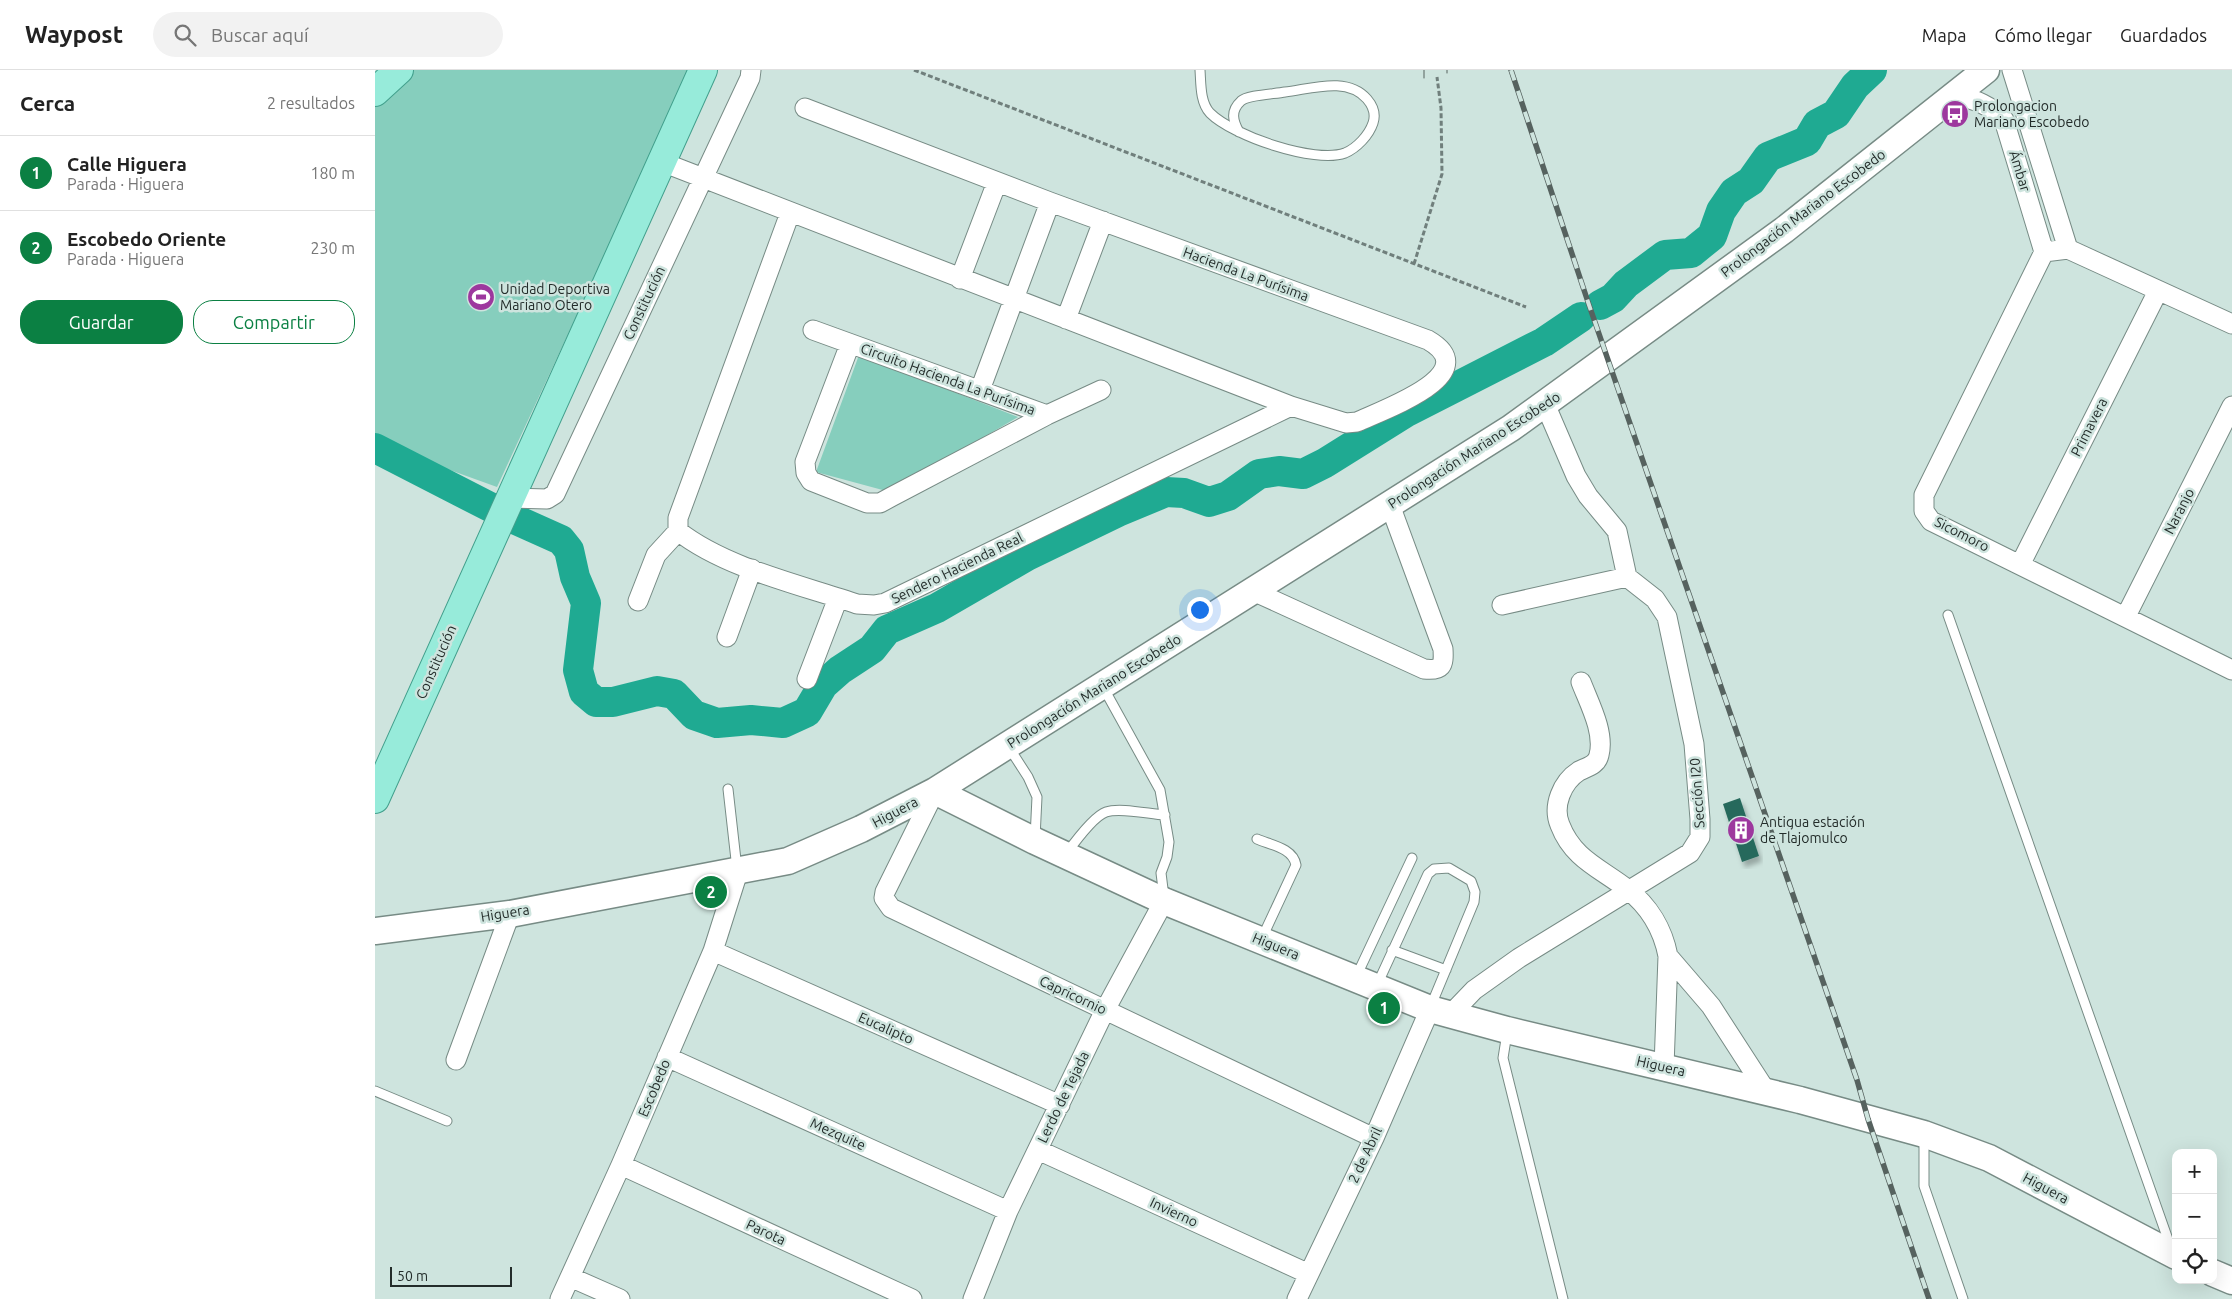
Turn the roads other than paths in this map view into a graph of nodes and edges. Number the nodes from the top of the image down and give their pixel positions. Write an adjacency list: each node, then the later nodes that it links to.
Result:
1 (399, 70): 7 (main road)
2 (703, 70): 11 (main road, Constitución)
3 (751, 70): 12 (street, Constitución)
4 (1200, 70): 10 (lane)
5 (1986, 70): 8 (main road, Prolongación Mariano Escobedo)
6 (2012, 70): 17 (street, Ámbar)
7 (375, 92)
8 (1956, 95): 18 (street, Ámbar); 28 (main road, Prolongación Mariano Escobedo)
9 (805, 108): 13 (street, Hacienda La Purísima)
10 (1239, 132): 10 (lane)
11 (661, 162): 12 (street); 32 (main road, Constitución)
12 (702, 179): 15 (street); 32 (street, Constitución)
13 (997, 182): 14 (street, Hacienda La Purísima); 19 (street)
14 (1050, 202): 16 (street, Hacienda La Purísima); 21 (street)
15 (790, 213): 19 (street); 34 (street)
16 (1103, 222): 22 (street); 29 (street, Hacienda La Purísima)
17 (2068, 249): 18 (street); 20 (street)
18 (2044, 252): 35 (street, Sicomoro)
19 (960, 279): 21 (street)
20 (2158, 291): 23 (street); 35 (street, Primavera)
21 (1012, 299): 22 (street); 26 (street)
22 (1066, 319): 29 (street)
23 (2232, 324)
24 (813, 330): 25 (street, Circuito Hacienda La Purísima)
25 (850, 344): 26 (street, Circuito Hacienda La Purísima); 31 (street, Circuito Hacienda La Purísima)
26 (980, 390): 31 (street, Circuito Hacienda La Purísima)
27 (1101, 390): 31 (street, Circuito Hacienda La Purísima)
28 (1545, 404): 33 (main road, Prolongación Mariano Escobedo); 37 (street)
29 (1291, 406): 39 (street, Sendero Hacienda Real)
30 (2232, 406): 43 (street, Naranjo)
31 (1047, 415)
32 (510, 498): 52 (main road, Constitución)
33 (1390, 505): 38 (main road, Prolongación Mariano Escobedo); 38 (street)
34 (678, 531): 36 (street, Sendero Hacienda Real); 40 (street)
35 (2021, 563): 43 (street, Sicomoro)
36 (752, 569): 39 (street, Sendero Hacienda Real); 44 (street)
37 (1627, 577): 41 (street); 59 (street, Sección I20)
38 (1253, 591): 48 (main road, Prolongación Mariano Escobedo)
39 (838, 598): 46 (street)
40 (638, 601)
41 (1502, 605)
42 (1948, 615): 84 (lane)
43 (2127, 616): 45 (street, Sicomoro)
44 (727, 637)
45 (2231, 665)
46 (807, 679)
47 (1581, 682): 59 (street)
48 (1103, 687): 49 (main road, Prolongación Mariano Escobedo); 53 (lane)
49 (1007, 745): 51 (main road, Prolongación Mariano Escobedo); 55 (lane)
50 (728, 789): 58 (lane)
51 (935, 791): 55 (main road, Higuera); 58 (main road, Higuera); 69 (street, Capricornio)
52 (375, 799)
53 (1165, 815): 56 (lane); 60 (lane)
54 (1257, 839): 63 (lane)
55 (1035, 841): 56 (main road, Higuera)
56 (1065, 855): 60 (main road, Higuera)
57 (1412, 858): 68 (lane)
58 (737, 872): 61 (main road, Higuera); 65 (street, Escobedo)
59 (1629, 890): 66 (street); 70 (street, Sección I20)
60 (1164, 901): 63 (main road, Higuera); 69 (street, Lerdo de Tejada)
61 (510, 914): 62 (main road, Higuera); 73 (street)
62 (375, 931)
63 (1261, 940): 68 (main road, Higuera)
64 (1392, 950): 67 (lane); 67 (lane); 68 (lane)
65 (713, 951): 72 (street, Escobedo); 77 (street, Eucalipto)
66 (1667, 956): 74 (street); 76 (street)
67 (1446, 970): 70 (lane)
68 (1365, 983): 70 (main road, Higuera)
69 (1105, 1010): 77 (street, Lerdo de Tejada); 80 (street, Capricornio)
70 (1440, 1012): 71 (main road, Higuera); 80 (street, 2 de Abril)
71 (1507, 1030): 74 (main road, Higuera); 95 (lane)
72 (667, 1057): 82 (street, Escobedo); 83 (street, Mezquite)
73 (456, 1060)
74 (1664, 1067): 76 (main road, Higuera)
75 (375, 1091): 78 (lane)
76 (1766, 1092): 79 (main road, Higuera)
77 (1060, 1105): 81 (street, Lerdo de Tejada)
78 (447, 1121)
79 (1924, 1134): 85 (main road, Higuera); 96 (lane)
80 (1374, 1138): 86 (street, 2 de Abril)
81 (1038, 1150): 83 (street, Lerdo de Tejada); 86 (street, Invierno)
82 (621, 1165): 88 (street, Escobedo); 92 (street, Parota)
83 (1008, 1211): 93 (street, Lerdo de Tejada)
84 (2172, 1248)
85 (2172, 1254)
86 (1309, 1274): 94 (street, 2 de Abril)
87 (2217, 1275): 89 (main road)
88 (570, 1277): 90 (street, Escobedo); 91 (street)
89 (2232, 1281)
90 (560, 1299)
91 (620, 1299)
92 (912, 1299)
93 (973, 1299)
94 (1297, 1299)
95 (1563, 1299)
96 (1963, 1299)

